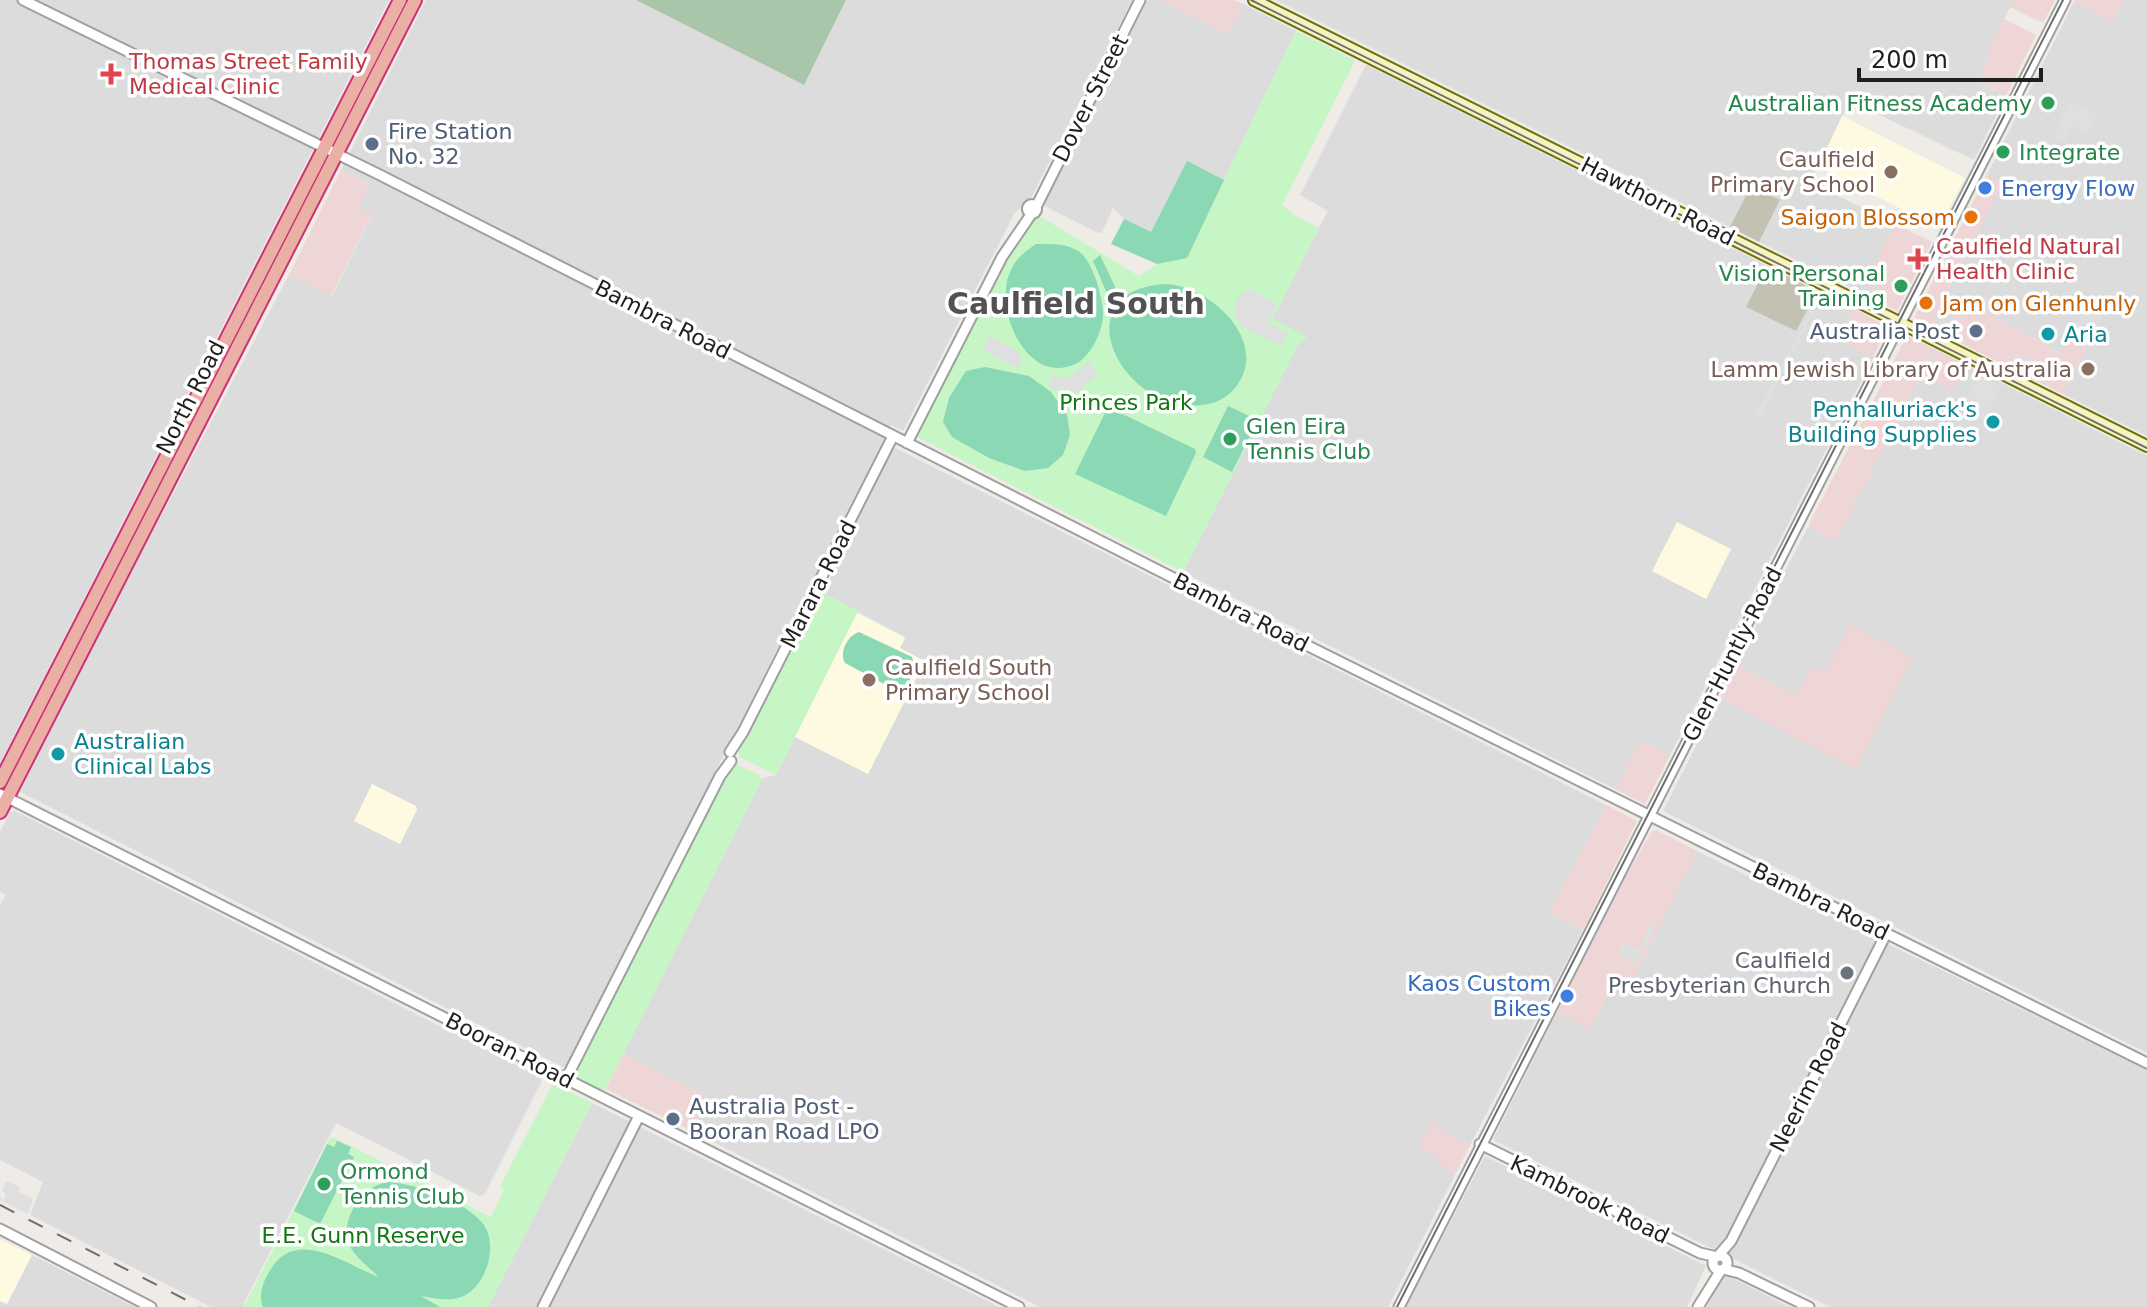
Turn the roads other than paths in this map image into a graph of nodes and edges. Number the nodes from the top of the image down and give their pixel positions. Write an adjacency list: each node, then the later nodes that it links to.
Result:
1 (23, 0): 8 (street, Bambra Road)
2 (400, 0): 7 (highway, North Road)
3 (415, 0): 7 (highway, North Road)
4 (1140, 0): 12 (street, Dover Street)
5 (1254, 0): 10 (main road, Hawthorn Road)
6 (2065, 0): 10 (street, Glen Huntly Road)
7 (356, 102): 8 (highway, North Road); 9 (highway, North Road)
8 (325, 148): 9 (street, Bambra Road); 14 (highway, North Road)
9 (338, 155): 11 (street, Bambra Road); 15 (highway, North Road)
10 (1901, 323): 13 (main road, Hawthorn Road); 17 (street, Glen Huntly Road)
11 (893, 436): 12 (street, Bambra Road); 20 (street, Marara Road)
12 (907, 443): 17 (street, Bambra Road)
13 (2147, 446)
14 (0, 782)
15 (4, 796): 16 (highway, North Road); 20 (street, Booran Road)
16 (0, 812)
17 (1649, 816): 18 (street, Bambra Road); 22 (street, Glen Huntly Road)
18 (1886, 934): 19 (street, Bambra Road); 24 (street, Neerim Road)
19 (2147, 1063)
20 (568, 1080): 21 (street, Booran Road)
21 (639, 1116): 26 (street); 27 (street, Booran Road)
22 (1480, 1144): 24 (street, Kambrook Road); 28 (street, Glen Huntly Road)
23 (0, 1232): 25 (street)
24 (1720, 1263): 29 (street, Neerim Road); 30 (street, Kambrook Road)
25 (151, 1307)
26 (543, 1307)
27 (1019, 1307)
28 (1399, 1307)
29 (1698, 1307)
30 (1809, 1307)

